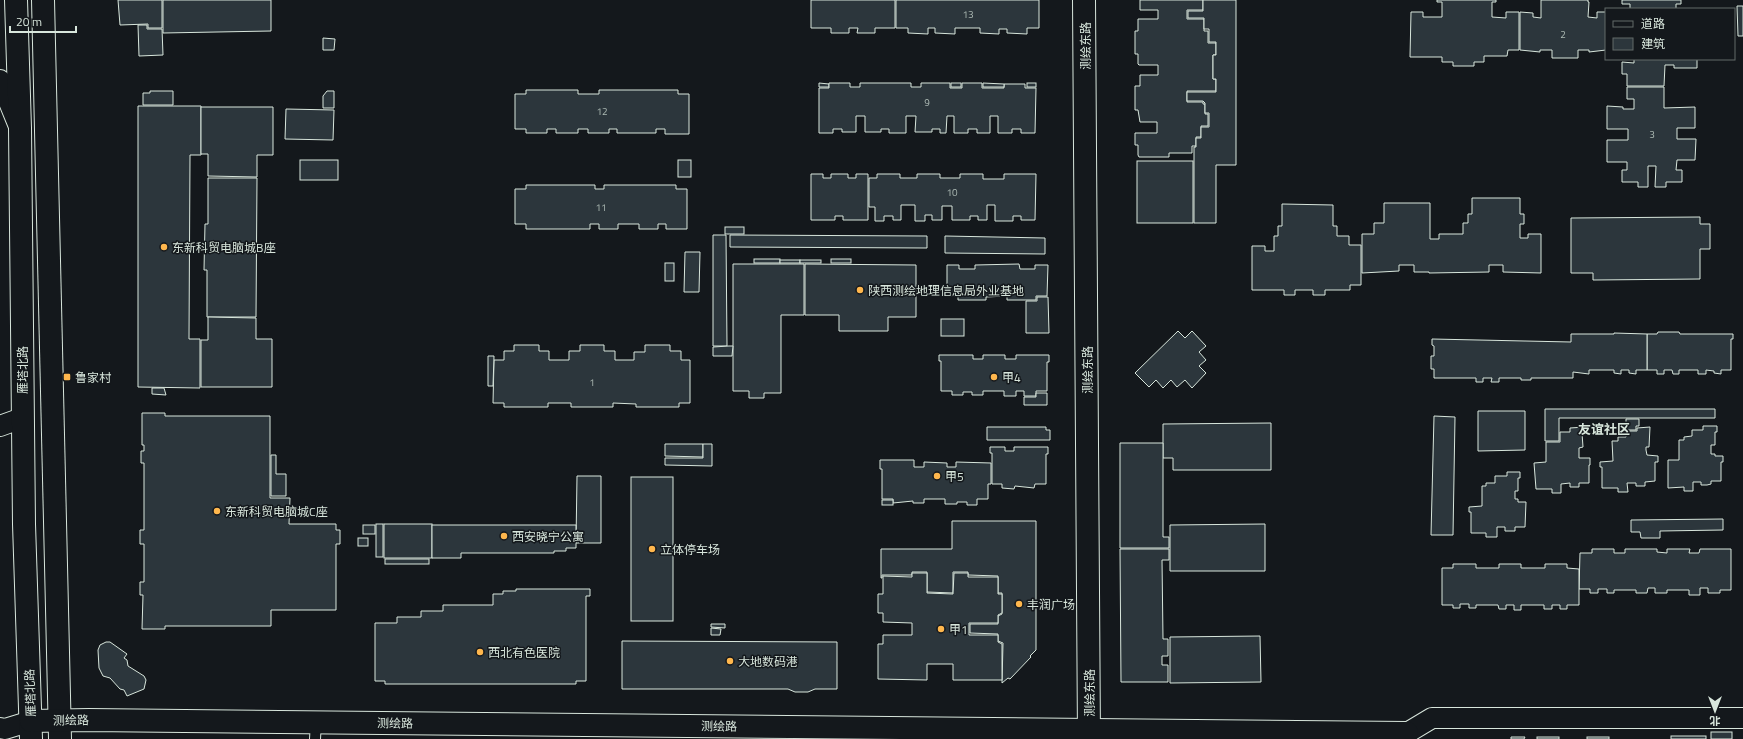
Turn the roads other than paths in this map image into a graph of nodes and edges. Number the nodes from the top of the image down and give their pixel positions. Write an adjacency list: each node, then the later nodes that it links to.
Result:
1 (16, 0): 5 (street, 雁塔北路)
2 (43, 0): 11 (street)
3 (1084, 0): 14 (street, 测绘东路)
4 (0, 80): 5 (street)
5 (20, 128): 6 (street, 雁塔北路)
6 (22, 418): 7 (street); 10 (street, 雁塔北路)
7 (0, 426)
8 (1743, 718): 13 (street)
9 (0, 728): 10 (street)
10 (31, 730): 11 (street, 测绘路)
11 (59, 730): 12 (street, 测绘路)
12 (315, 730): 14 (street, 测绘路)
13 (1406, 733): 14 (street, 测绘路)
14 (1089, 734)

